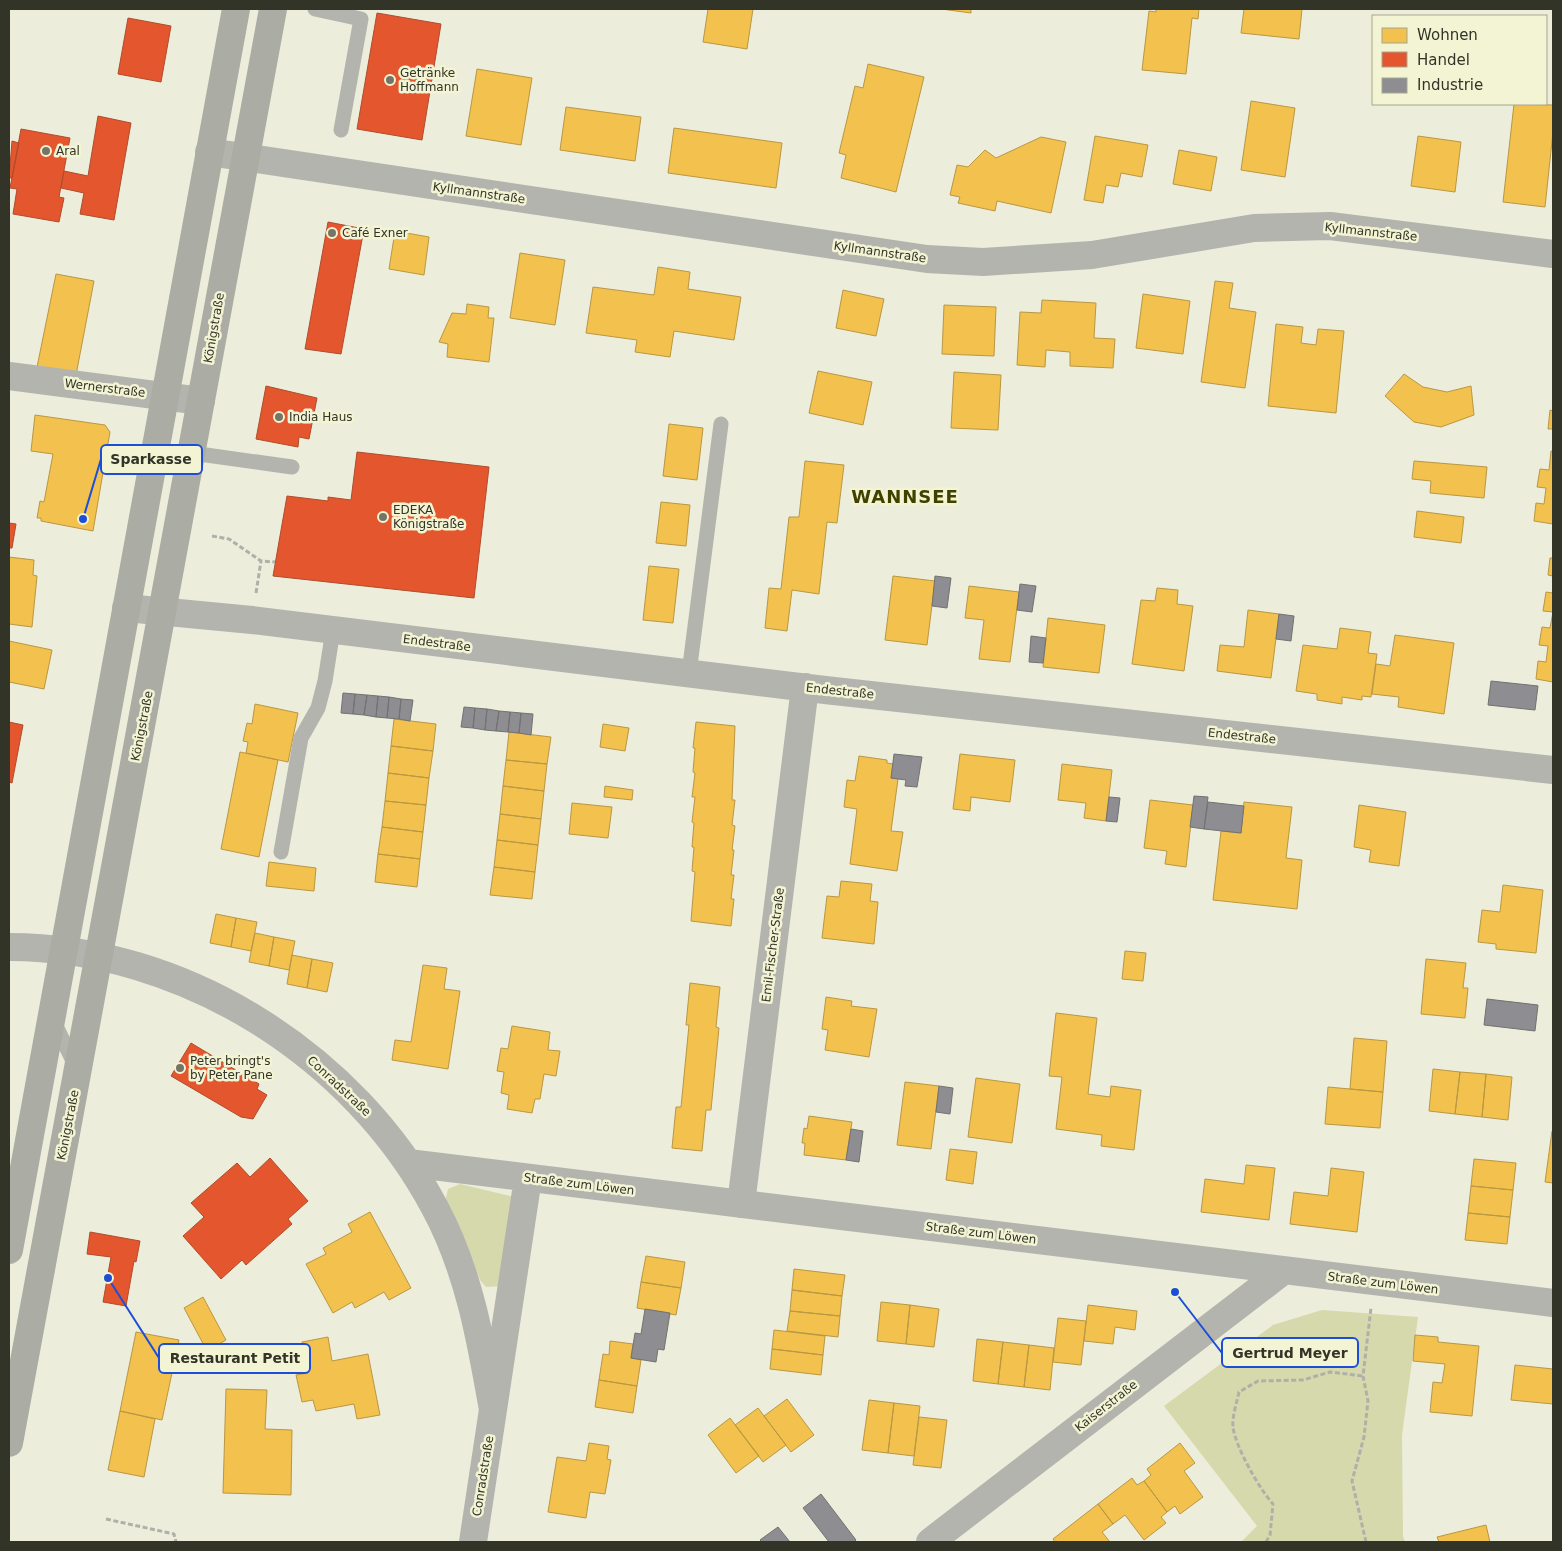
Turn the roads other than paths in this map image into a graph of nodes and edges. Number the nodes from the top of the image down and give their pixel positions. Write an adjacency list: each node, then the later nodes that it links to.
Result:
1 (236, 9): 5 (main road)
2 (273, 9): 6 (main road, Königstraße)
3 (315, 9): 4 (lane)
4 (341, 130)
5 (209, 152): 6 (street, Kyllmannstraße); 9 (main road)
6 (246, 157): 7 (street, Kyllmannstraße); 10 (main road, Königstraße)
7 (1553, 254)
8 (9, 376): 9 (street, Wernerstraße)
9 (165, 396): 10 (street, Wernerstraße); 14 (main road)
10 (201, 401): 12 (main road, Königstraße)
11 (721, 424): 17 (lane)
12 (192, 453): 13 (lane); 15 (main road, Königstraße)
13 (292, 467)
14 (126, 608): 15 (street, Endestraße); 22 (main road)
15 (163, 612): 16 (street, Endestraße); 23 (main road, Königstraße)
16 (334, 630): 17 (street, Endestraße); 20 (lane)
17 (689, 673): 18 (street, Endestraße)
18 (805, 687): 19 (street, Endestraße); 28 (street, Emil-Fischer-Straße)
19 (1553, 770)
20 (281, 852)
21 (9, 947): 22 (street, Conradstraße)
22 (63, 951): 23 (street, Conradstraße); 24 (main road)
23 (99, 958): 25 (main road, Königstraße); 26 (street, Conradstraße)
24 (52, 1016): 25 (lane); 29 (main road)
25 (78, 1072): 33 (main road, Königstraße)
26 (408, 1163): 27 (street, Straße zum Löwen); 32 (street, Conradstraße)
27 (528, 1178): 28 (street, Straße zum Löwen); 32 (street, Conradstraße)
28 (741, 1204): 30 (street, Straße zum Löwen)
29 (9, 1250)
30 (1283, 1271): 31 (street, Straße zum Löwen); 35 (street, Kaiserstraße)
31 (1553, 1303)
32 (493, 1410): 34 (street, Conradstraße)
33 (9, 1443)
34 (473, 1542)
35 (930, 1542)

